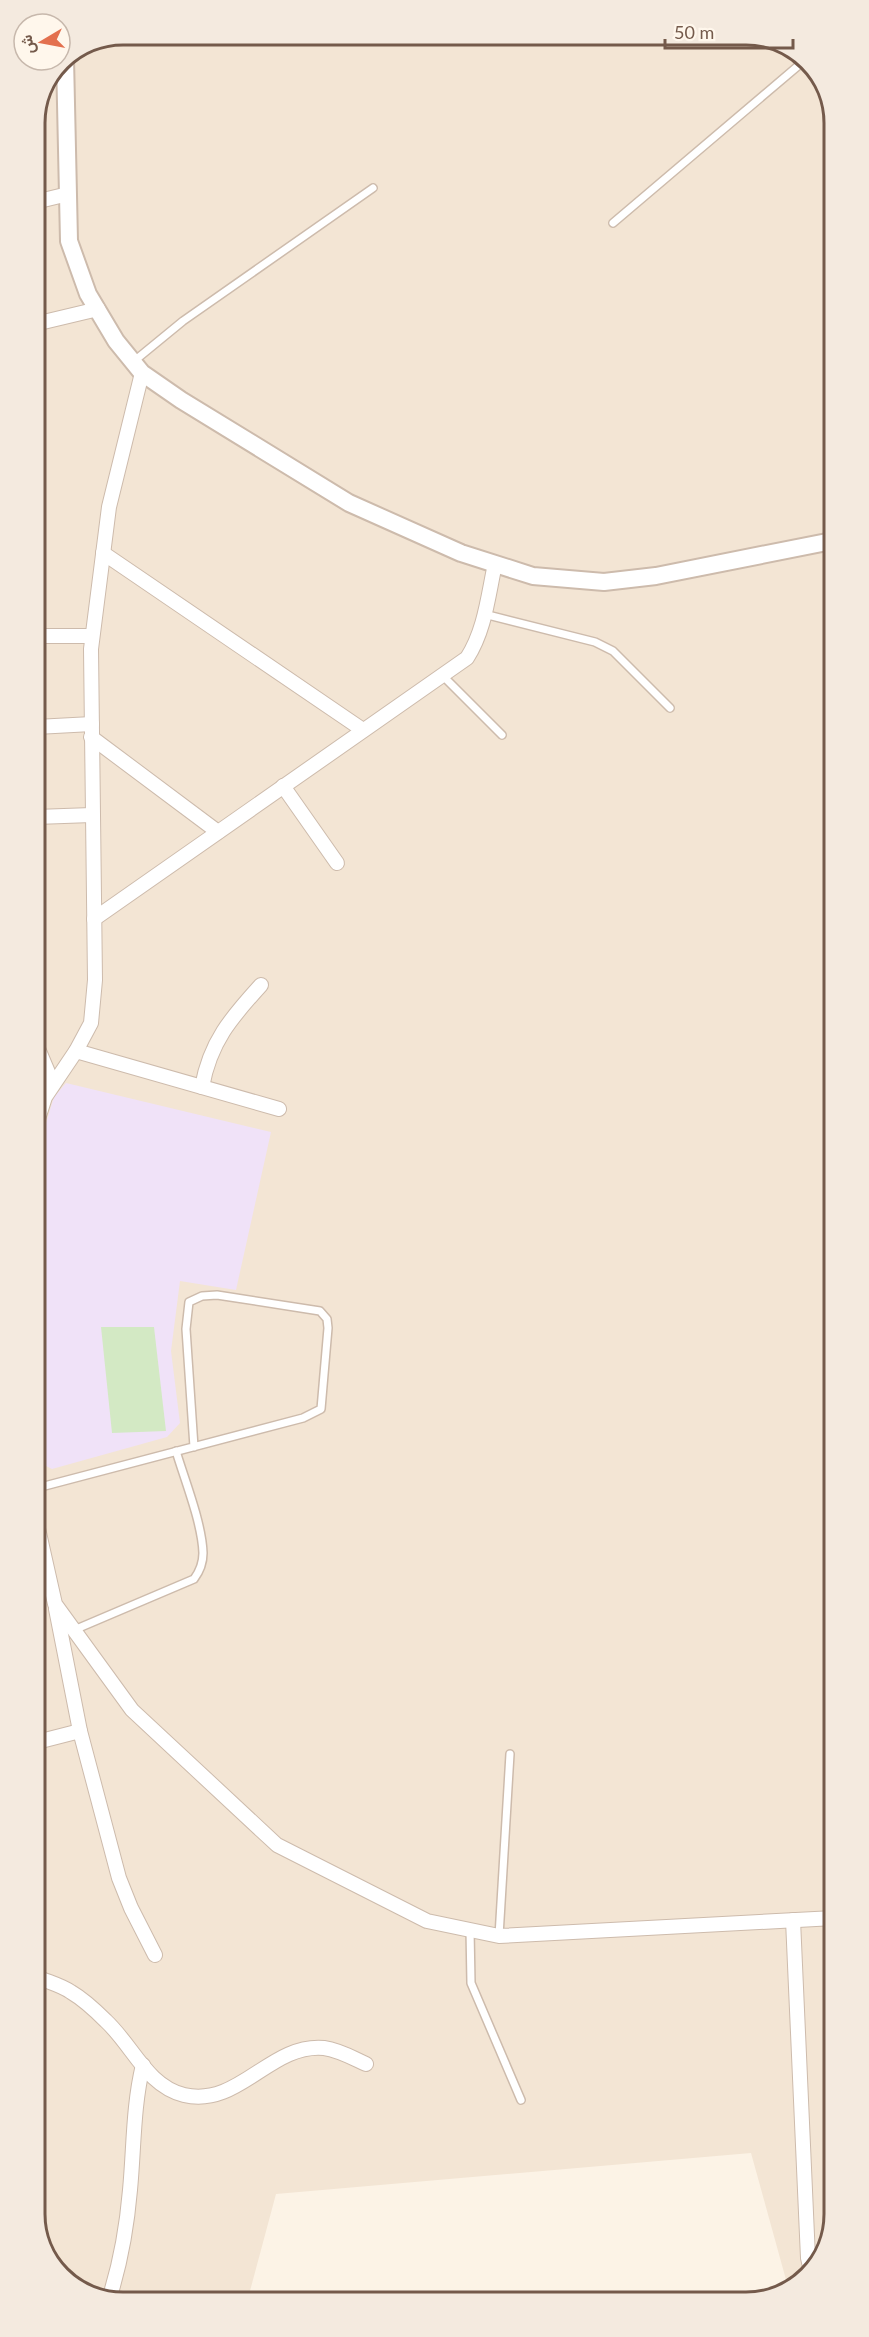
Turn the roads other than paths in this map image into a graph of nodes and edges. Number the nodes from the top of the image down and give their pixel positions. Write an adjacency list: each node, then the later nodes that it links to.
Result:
1 (799, 66): 6 (lane)
2 (65, 72): 4 (street)
3 (373, 188): 9 (lane)
4 (68, 194): 5 (street); 7 (street)
5 (45, 200)
6 (613, 224)
7 (98, 309): 8 (street); 9 (street)
8 (45, 322)
9 (137, 368): 11 (street); 12 (street)
10 (824, 543): 12 (street)
11 (103, 553): 15 (street); 20 (street)
12 (495, 564): 13 (street)
13 (484, 614): 16 (street); 17 (lane)
14 (45, 636): 15 (street)
15 (92, 636): 19 (street)
16 (442, 675): 20 (street); 21 (lane)
17 (670, 708)
18 (45, 727): 19 (street)
19 (92, 730): 23 (street); 25 (street)
20 (363, 730): 22 (street)
21 (502, 735)
22 (283, 786): 25 (street); 26 (street)
23 (92, 815): 24 (street); 27 (street)
24 (45, 817)
25 (218, 832): 27 (street)
26 (337, 863)
27 (94, 919): 29 (street)
28 (261, 985): 32 (street)
29 (76, 1051): 31 (street); 32 (street)
30 (45, 1065): 31 (street)
31 (53, 1084): 33 (street)
32 (201, 1087): 34 (street)
33 (45, 1097)
34 (279, 1109)
35 (194, 1447): 35 (lane); 36 (lane)
36 (176, 1451): 37 (lane); 40 (lane)
37 (45, 1486)
38 (45, 1560): 39 (street)
39 (55, 1604): 40 (street); 41 (street)
40 (74, 1630): 46 (street)
41 (80, 1731): 42 (street); 48 (street)
42 (45, 1740)
43 (510, 1754): 47 (lane)
44 (824, 1918): 45 (street)
45 (793, 1920): 47 (street); 53 (street)
46 (470, 1930): 47 (street); 52 (lane)
47 (499, 1936)
48 (155, 1955)
49 (45, 1981): 51 (street)
50 (366, 2064): 51 (street)
51 (143, 2065): 54 (street)
52 (521, 2100)
53 (809, 2261)
54 (111, 2291)

